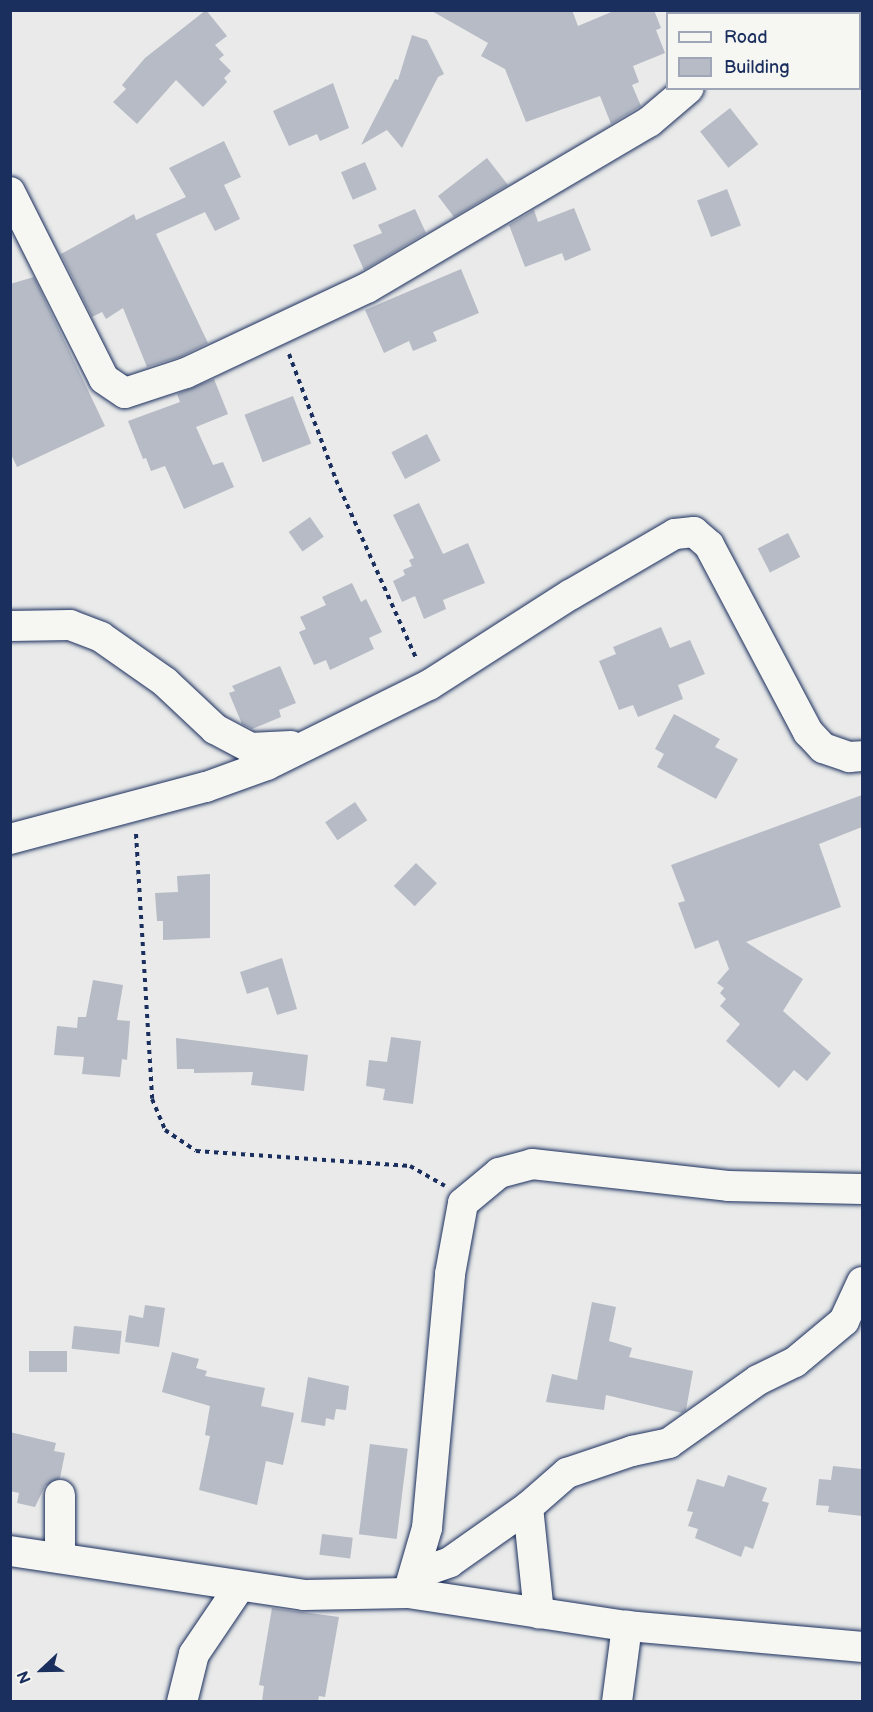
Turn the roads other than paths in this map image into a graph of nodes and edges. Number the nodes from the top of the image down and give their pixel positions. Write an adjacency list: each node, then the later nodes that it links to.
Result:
1 (687, 90): 2 (street)
2 (10, 192)
3 (10, 626): 4 (street)
4 (312, 744): 5 (street); 6 (street)
5 (862, 756)
6 (10, 839)
7 (862, 1189): 13 (street)
8 (862, 1282): 10 (street)
9 (60, 1495): 12 (street)
10 (528, 1507): 13 (street); 15 (street)
11 (10, 1551): 12 (street)
12 (60, 1557): 14 (street)
13 (412, 1583): 14 (street); 15 (street)
14 (240, 1586): 18 (street)
15 (539, 1613): 16 (street)
16 (627, 1626): 17 (street); 19 (street)
17 (862, 1647)
18 (182, 1701)
19 (617, 1701)

